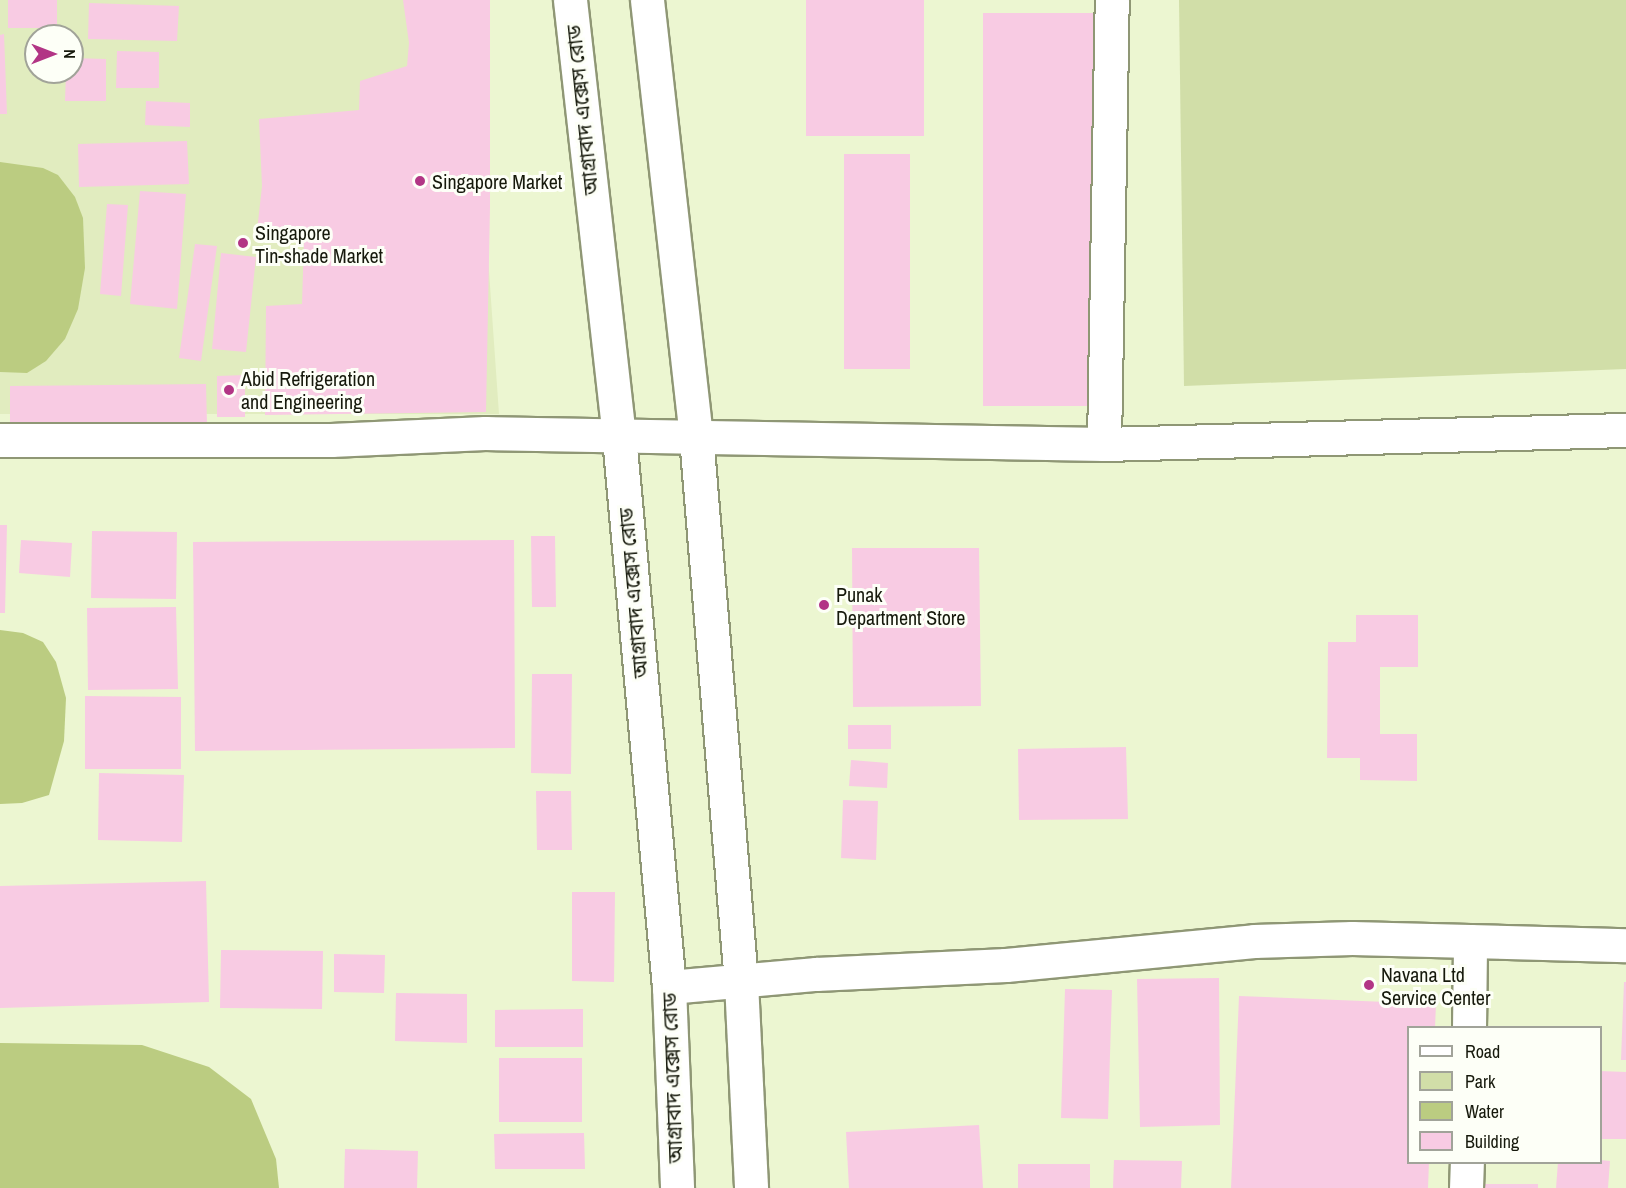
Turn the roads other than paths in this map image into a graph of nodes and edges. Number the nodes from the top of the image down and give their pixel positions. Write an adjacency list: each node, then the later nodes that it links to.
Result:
1 (570, 0): 6 (street, আগ্রাবাদ এক্সেস রোড)
2 (647, 0): 5 (street)
3 (1112, 0): 8 (street)
4 (1626, 430): 8 (street)
5 (696, 436): 6 (street); 8 (street); 11 (street)
6 (619, 437): 7 (street); 12 (street, আগ্রাবাদ এক্সেস রোড)
7 (0, 441)
8 (1104, 444)
9 (1470, 941): 10 (street); 11 (street); 13 (street)
10 (1626, 945)
11 (741, 982): 12 (street); 16 (street)
12 (669, 987): 15 (street, আগ্রাবাদ এক্সেস রোড)
13 (1469, 1026)
14 (1467, 1164): 17 (street)
15 (677, 1188)
16 (751, 1188)
17 (1466, 1188)

